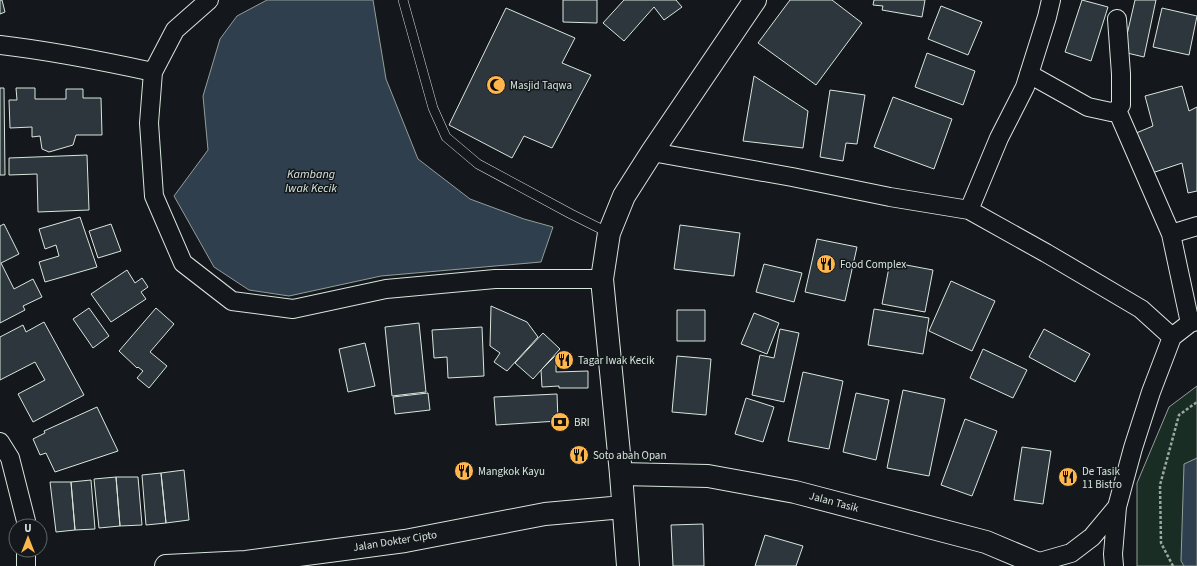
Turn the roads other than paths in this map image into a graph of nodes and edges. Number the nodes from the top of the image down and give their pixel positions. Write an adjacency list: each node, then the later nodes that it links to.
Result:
1 (209, 0): 7 (street)
2 (402, 0): 13 (lane)
3 (755, 0): 10 (main road)
4 (1050, 0): 8 (street)
5 (1117, 19): 9 (street)
6 (0, 45): 7 (street)
7 (153, 72): 15 (street)
8 (1029, 74): 9 (street); 11 (street)
9 (1117, 110): 14 (street)
10 (652, 152): 11 (street); 13 (main road)
11 (969, 210): 17 (street)
12 (1197, 226): 14 (street)
13 (609, 233): 15 (main road)
14 (1171, 234): 16 (street)
15 (602, 279): 19 (main road)
16 (1194, 322): 17 (street)
17 (1172, 337): 21 (street)
18 (0, 442): 22 (street)
19 (621, 474): 20 (main road); 23 (main road, Jalan Tasik)
20 (623, 507): 24 (main road, Jalan Dokter Cipto); 25 (main road)
21 (1117, 507): 23 (street); 26 (street)
22 (25, 518)
23 (1038, 565)
24 (166, 566)
25 (628, 566)
26 (1114, 566)

